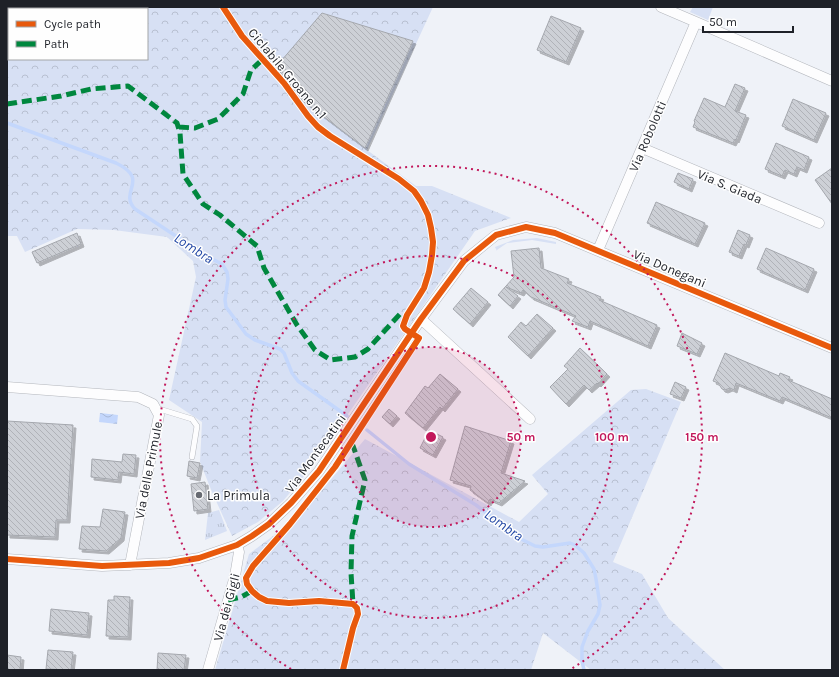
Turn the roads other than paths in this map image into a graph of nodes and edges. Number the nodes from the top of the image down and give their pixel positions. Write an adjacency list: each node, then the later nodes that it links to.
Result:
1 (661, 7): 2 (street)
2 (696, 22): 3 (street); 4 (street, Via Robolotti)
3 (832, 81)
4 (642, 148): 5 (street, Via S. Giada); 7 (street, Via Robolotti)
5 (819, 224)
6 (496, 235): 7 (street, Via Donegani); 8 (street, Via Montecatini)
7 (598, 250): 9 (street, Via Donegani)
8 (421, 320): 12 (street); 14 (street, Via Montecatini)
9 (832, 348)
10 (7, 387): 11 (street, Via delle Primule)
11 (155, 408): 13 (lane); 16 (street, Via delle Primule)
12 (530, 419)
13 (192, 457)
14 (236, 544): 16 (street, Via Montecatini); 17 (street, Via dei Gigli)
15 (7, 560): 16 (street, Via Montecatini)
16 (130, 565)
17 (208, 670)

